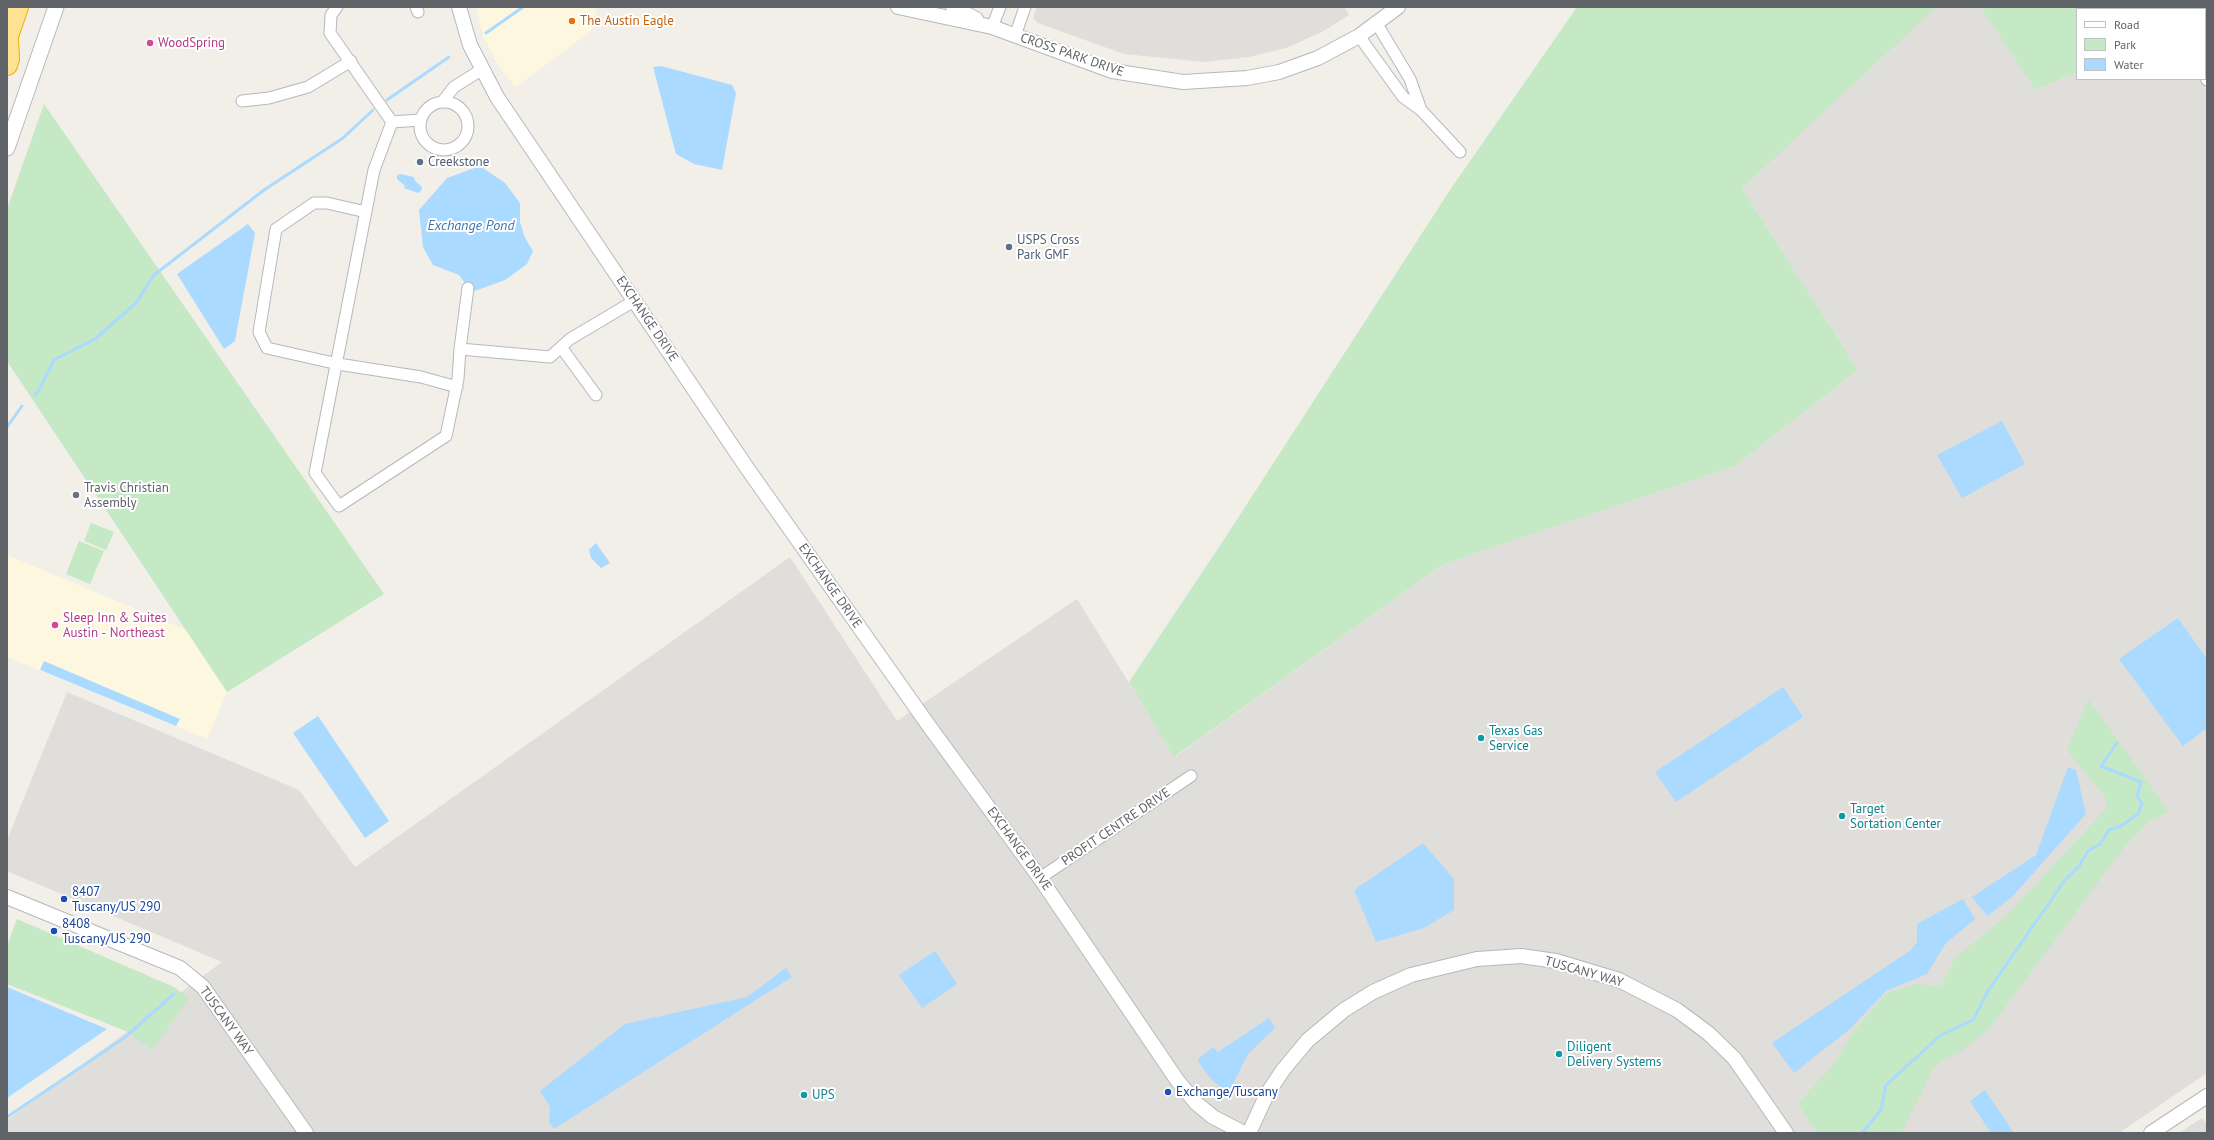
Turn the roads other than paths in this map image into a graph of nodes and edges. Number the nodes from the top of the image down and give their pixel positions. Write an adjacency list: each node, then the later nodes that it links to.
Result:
1 (18, 7): 14 (highway)
2 (56, 7): 23 (main road)
3 (337, 7): 15 (street)
4 (459, 7): 17 (street, EXCHANGE DRIVE)
5 (898, 7): 11 (street, CROSS PARK DRIVE)
6 (954, 7): 11 (street, CROSS PARK DRIVE)
7 (1000, 7): 11 (street)
8 (1024, 7): 12 (street)
9 (1398, 7): 10 (street, CROSS PARK DRIVE)
10 (1378, 24): 13 (street, CROSS PARK DRIVE); 20 (street)
11 (992, 27): 12 (street, CROSS PARK DRIVE)
12 (1015, 36): 13 (street, CROSS PARK DRIVE)
13 (1360, 36): 20 (street)
14 (7, 38): 16 (highway)
15 (351, 61): 18 (street); 22 (street)
16 (7, 66)
17 (481, 70): 19 (street); 27 (street, EXCHANGE DRIVE)
18 (242, 101)
19 (443, 101): 21 (street); 21 (street)
20 (1421, 110): 24 (street)
21 (420, 120): 22 (street)
22 (392, 122): 25 (street)
23 (7, 148)
24 (1460, 152)
25 (366, 212): 30 (street); 30 (street)
26 (468, 288): 29 (street)
27 (634, 300): 28 (street); 34 (street, EXCHANGE DRIVE)
28 (561, 347): 29 (street); 32 (street)
29 (460, 349): 31 (street)
30 (338, 364): 31 (street); 31 (street)
31 (457, 387)
32 (596, 395)
33 (1191, 776): 34 (street, PROFIT CENTRE DRIVE)
34 (1040, 878): 38 (street, EXCHANGE DRIVE)
35 (7, 897): 37 (street, TUSCANY WAY)
36 (2207, 1096): 41 (street)
37 (306, 1133)
38 (1244, 1133)
39 (1249, 1133): 40 (street, TUSCANY WAY)
40 (1786, 1133)
41 (2151, 1133)

